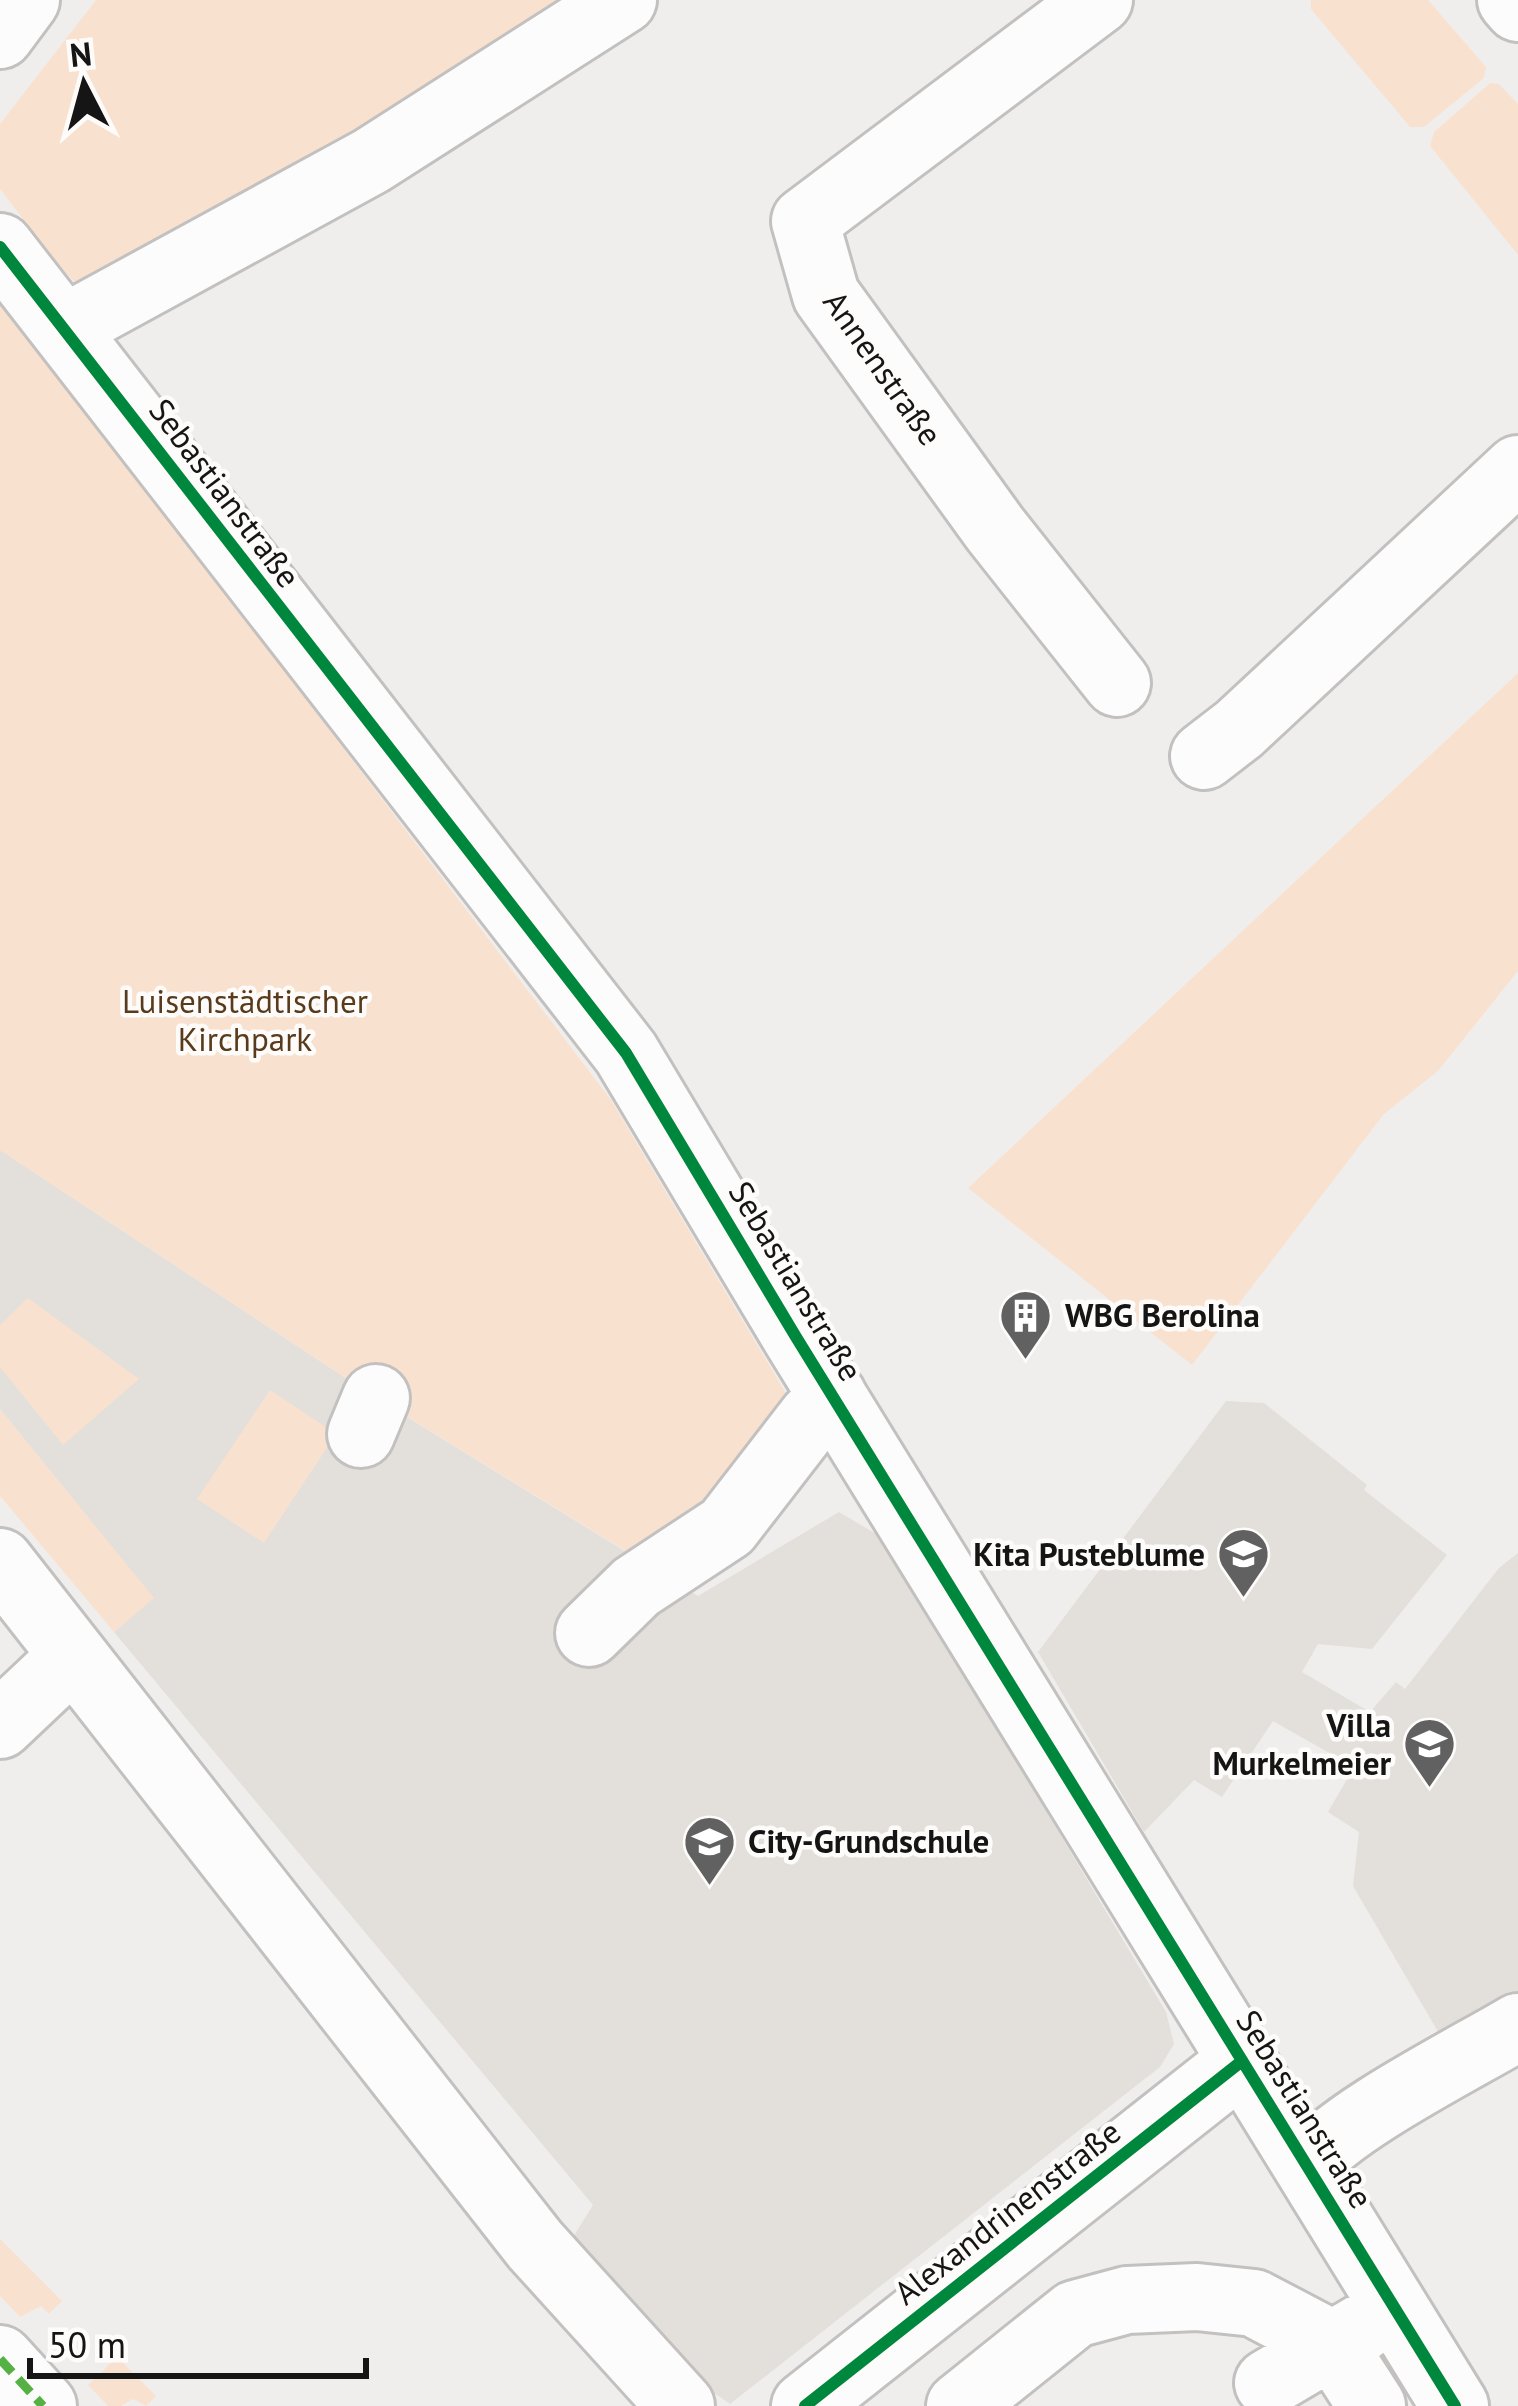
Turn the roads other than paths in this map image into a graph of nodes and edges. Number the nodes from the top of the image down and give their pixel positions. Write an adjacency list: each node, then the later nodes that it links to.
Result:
1 (26, 0): 6 (street)
2 (623, 0): 8 (street)
3 (1099, 0): 10 (street, Annenstraße)
4 (1510, 0): 5 (street)
5 (1518, 8)
6 (0, 34)
7 (0, 247): 8 (street, Sebastianstraße)
8 (65, 328): 12 (street, Sebastianstraße)
9 (1518, 469): 11 (street)
10 (1117, 683)
11 (1204, 756)
12 (833, 1396): 14 (street); 18 (street, Sebastianstraße)
13 (0, 1562): 15 (street)
14 (589, 1633)
15 (74, 1655): 16 (street); 26 (street)
16 (0, 1725)
17 (1518, 2027): 19 (street, Sebastianstraße)
18 (1242, 2061): 19 (street, Sebastianstraße); 21 (street, Alexandrinenstraße)
19 (1307, 2166): 20 (street, Sebastianstraße)
20 (1396, 2308): 22 (street); 31 (street, Sebastianstraße)
21 (889, 2339): 27 (street, Alexandrinenstraße); 28 (street)
22 (1332, 2344): 24 (street); 29 (street); 30 (street)
23 (0, 2361): 25 (street)
24 (1268, 2383)
25 (43, 2406)
26 (681, 2406)
27 (805, 2406)
28 (935, 2406)
29 (960, 2406)
30 (1372, 2406)
31 (1455, 2406)

